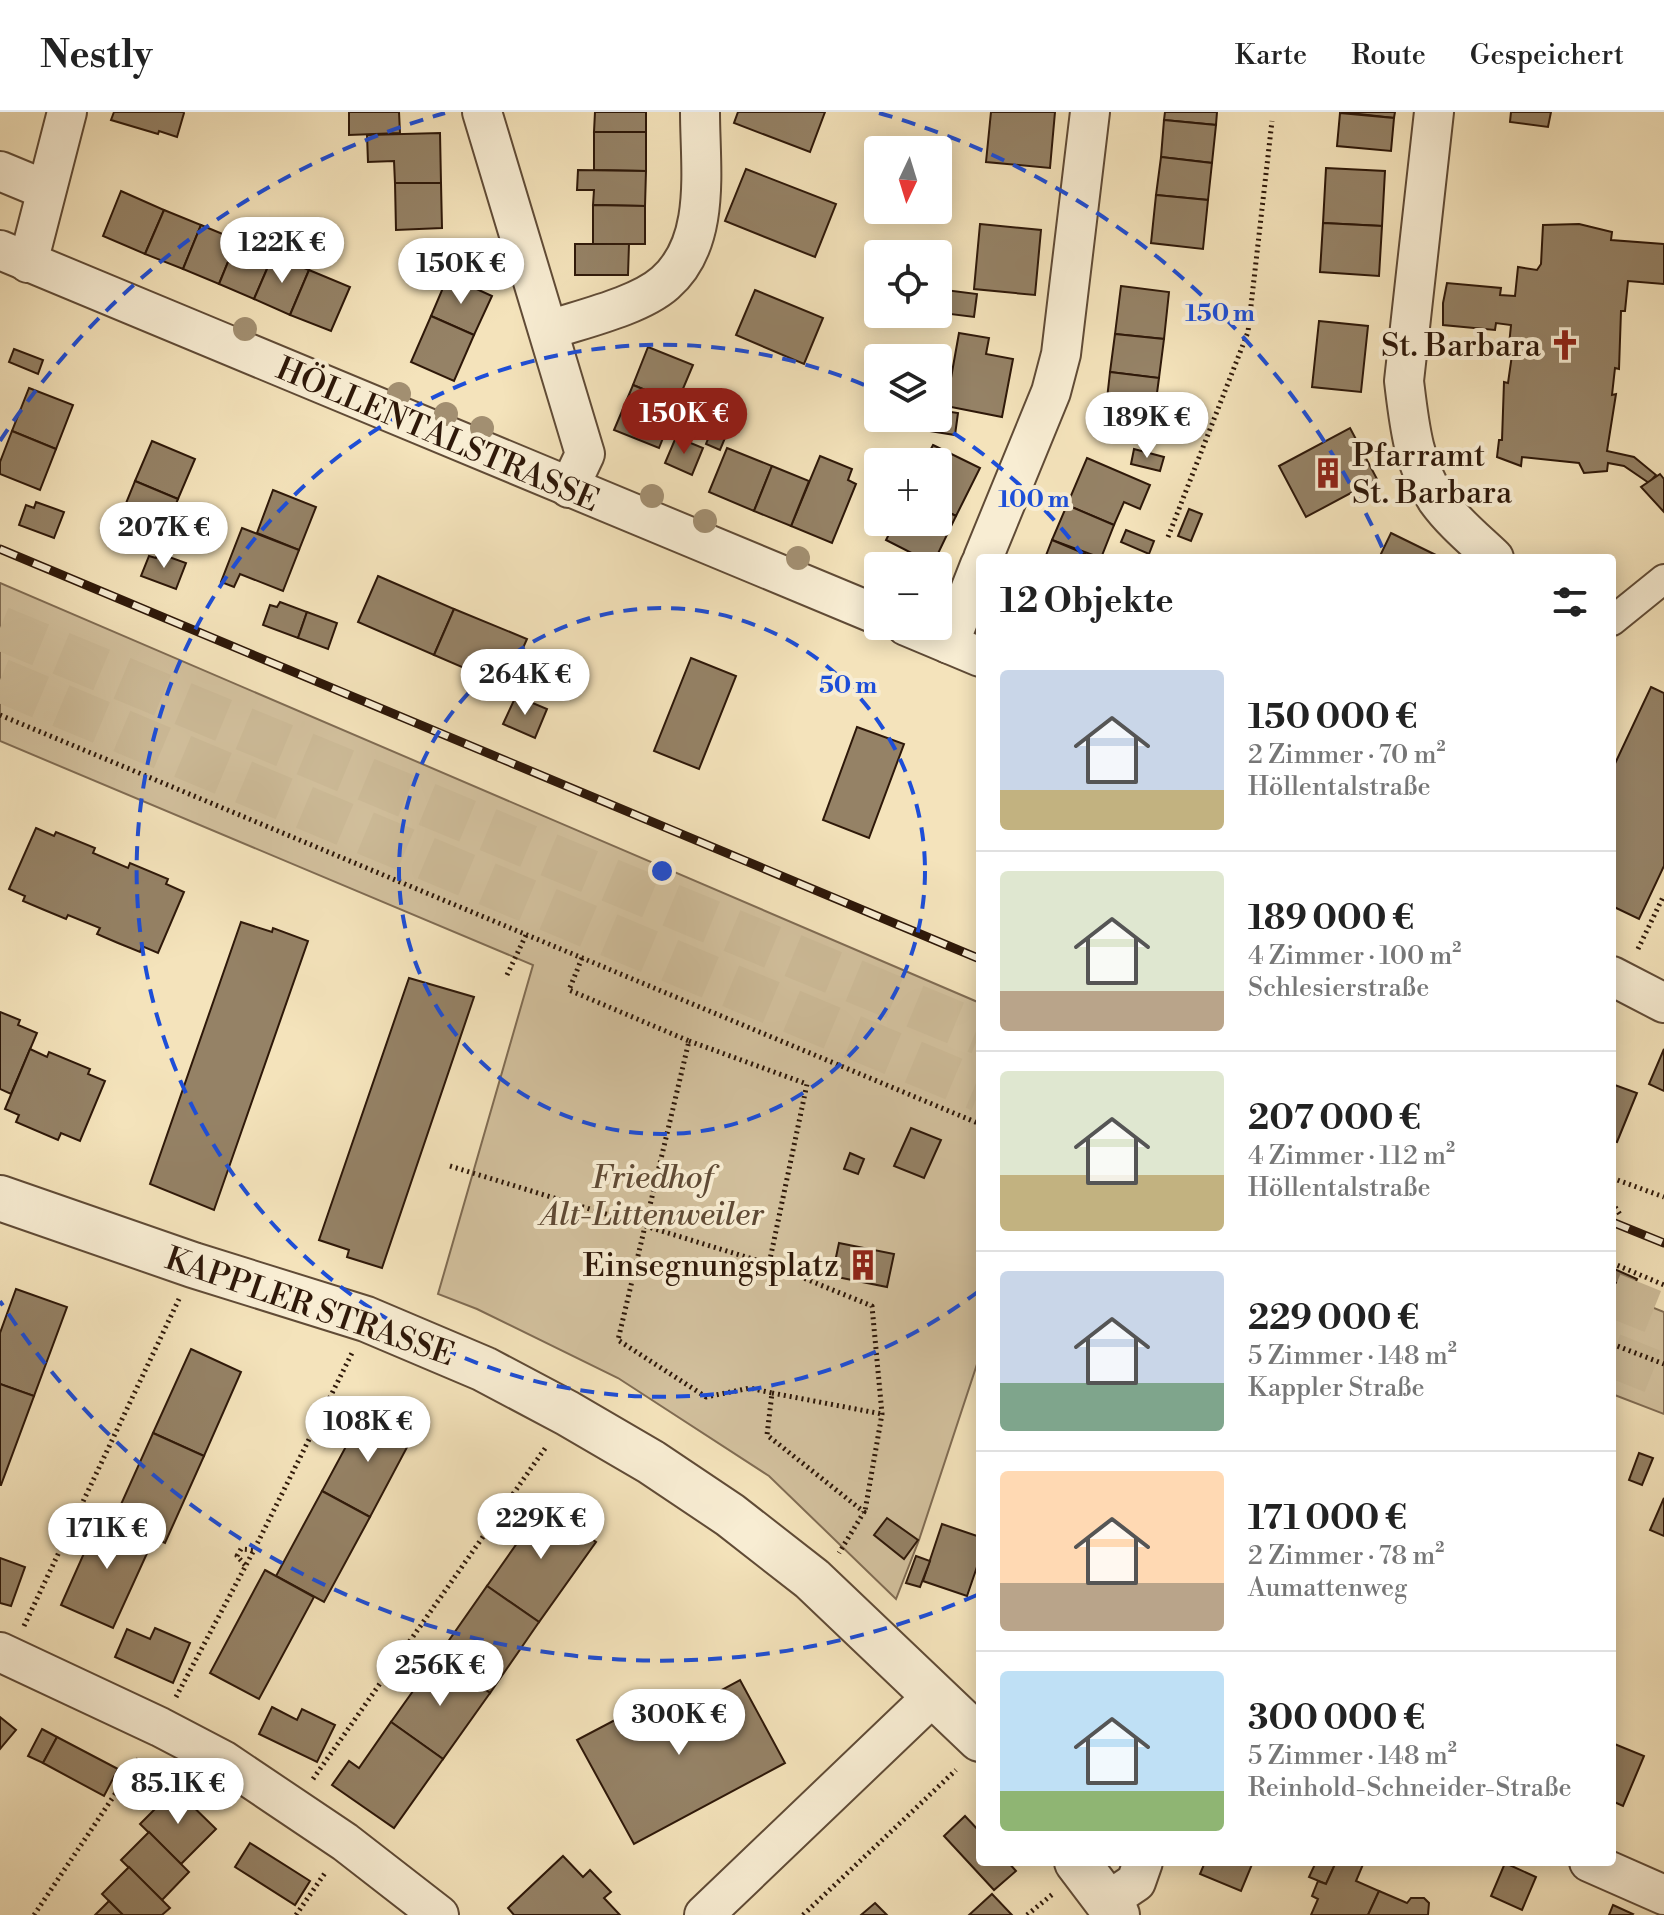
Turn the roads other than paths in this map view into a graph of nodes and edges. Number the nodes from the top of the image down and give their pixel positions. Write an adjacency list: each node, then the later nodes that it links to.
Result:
1 (67, 112): 7 (street)
2 (482, 112): 9 (street)
3 (700, 112): 9 (street)
4 (1090, 112): 11 (street)
5 (1434, 112): 12 (street)
6 (0, 171): 7 (street)
7 (46, 190): 8 (street)
8 (14, 257): 10 (street, HÖLLENTALSTRASSE)
9 (549, 330): 10 (street)
10 (569, 488): 15 (street, HÖLLENTALSTRASSE)
11 (985, 554)
12 (1490, 554)
13 (1664, 579): 16 (street)
14 (976, 588): 18 (street)
15 (864, 609)
16 (1616, 618)
17 (940, 640): 18 (street)
18 (965, 650)
19 (1617, 979): 20 (street)
20 (1664, 1003)
21 (0, 1198): 23 (street, KAPPLER STRASSE)
22 (5, 1654): 30 (street)
23 (935, 1694): 24 (street, KAPPLER STRASSE); 31 (street)
24 (969, 1754)
25 (1080, 1866): 29 (street)
26 (1142, 1866): 29 (street)
27 (1598, 1866): 28 (street)
28 (1664, 1895)
29 (1112, 1908)
30 (439, 1915)
31 (704, 1915)

